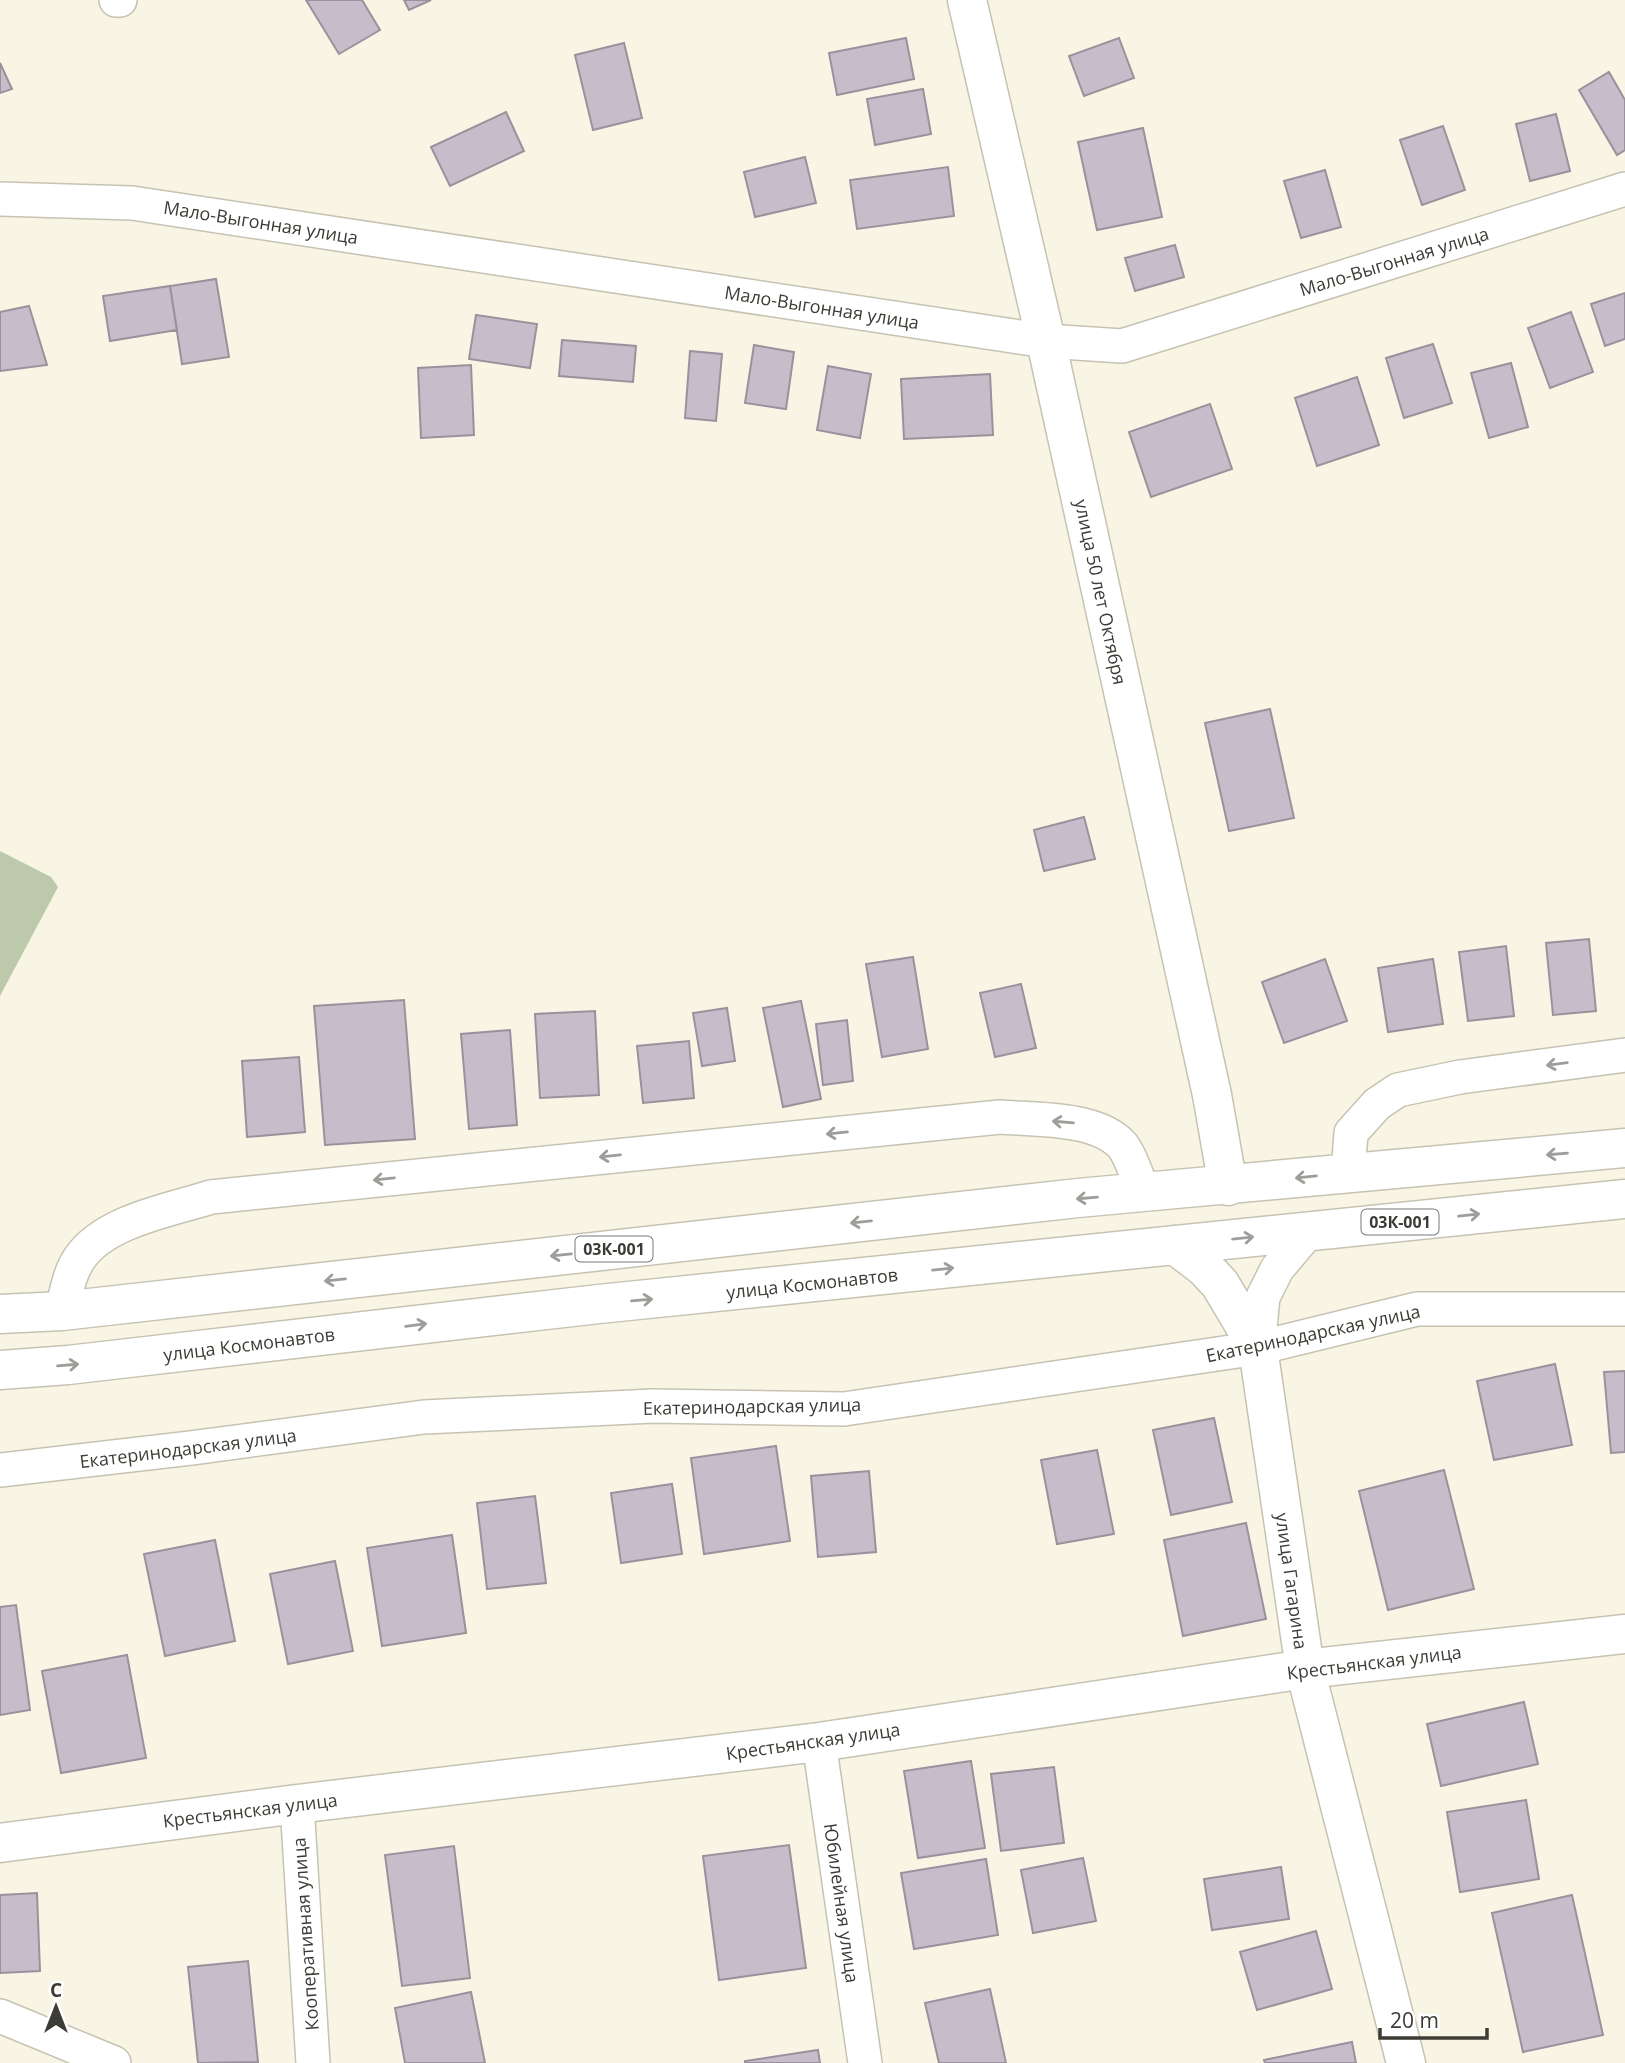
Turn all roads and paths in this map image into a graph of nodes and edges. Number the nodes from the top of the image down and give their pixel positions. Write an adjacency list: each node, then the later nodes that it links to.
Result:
1 (967, 0): 4 (main road, улица 50 лет Октября)
2 (1625, 189): 4 (street, Мало-Выгонная улица)
3 (0, 200): 4 (street, Мало-Выгонная улица)
4 (1046, 341): 8 (main road, улица 50 лет Октября)
5 (1625, 1055): 7 (street, one-way to 7)
6 (1625, 1148): 7 (main road, 03К-001, one-way to 7)
7 (1348, 1172): 8 (main road, 03К-001, one-way to 8)
8 (1228, 1186): 9 (main road, 03К-001)
9 (1144, 1193): 14 (main road, 03К-001, one-way to 14); 14 (street, one-way to 14)
10 (1625, 1199): 11 (main road, улица Космонавтов / 03К-001, one-way to 10)
11 (1309, 1231): 12 (main road, улица Космонавтов / 03К-001, one-way to 11); 16 (street)
12 (1175, 1245): 16 (main road, улица Гагарина); 17 (main road, улица Космонавтов / 03К-001, one-way to 12)
13 (1625, 1309): 16 (street, Екатеринодарская улица)
14 (62, 1311): 15 (main road, 03К-001)
15 (0, 1314)
16 (1258, 1348): 18 (street, Екатеринодарская улица); 20 (main road, улица Гагарина)
17 (0, 1370)
18 (0, 1470)
19 (1625, 1634): 20 (main road, Крестьянская улица)
20 (1305, 1670): 21 (main road, Крестьянская улица); 28 (main road, улица Гагарина)
21 (818, 1742): 22 (main road, Крестьянская улица); 27 (street, Юбилейная улица)
22 (297, 1804): 23 (main road, Крестьянская улица); 26 (street, Кооперативная улица)
23 (0, 1843)
24 (0, 2016): 25 (street)
25 (114, 2063)
26 (313, 2063)
27 (865, 2063)
28 (1406, 2063)

